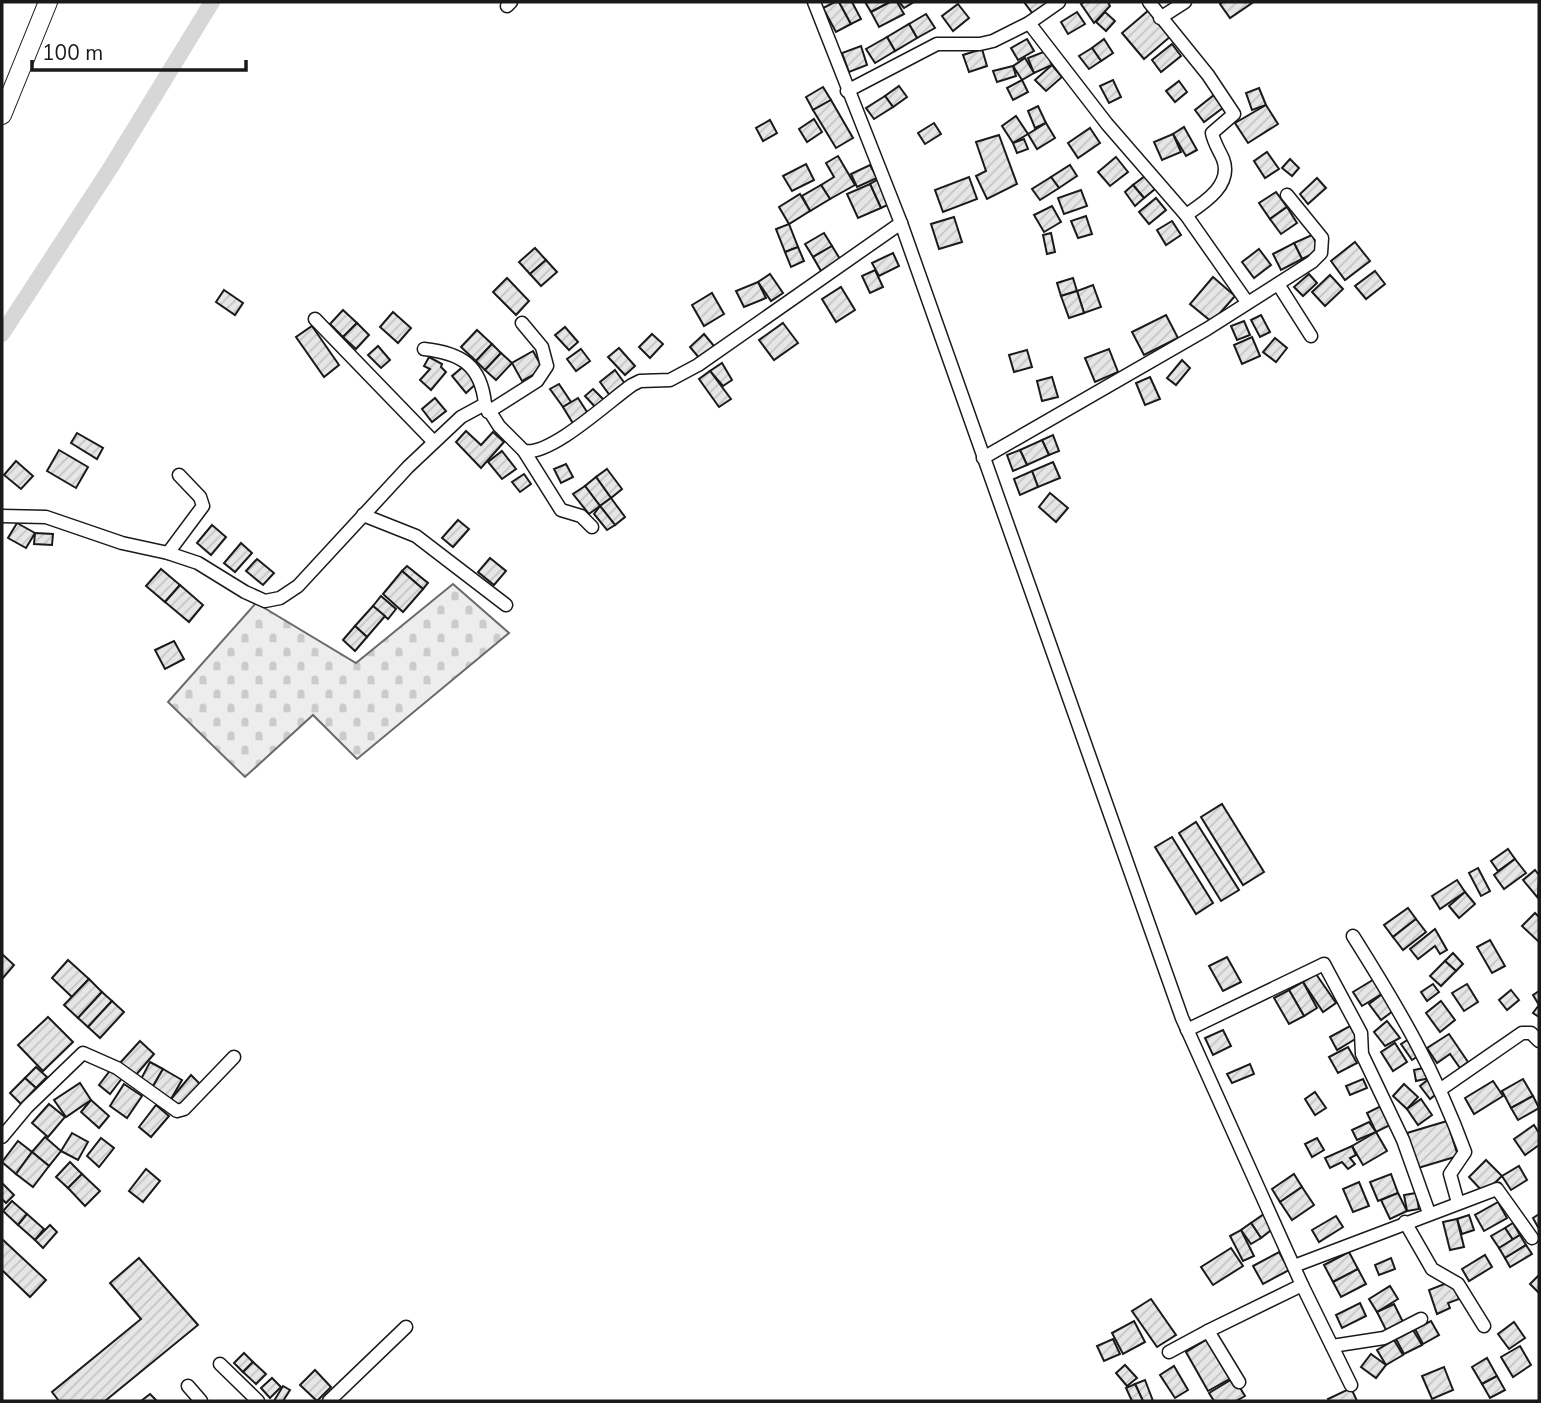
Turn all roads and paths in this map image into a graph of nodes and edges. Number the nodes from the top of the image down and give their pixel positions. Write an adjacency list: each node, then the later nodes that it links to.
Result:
1 (48, 2): 9 (main road)
2 (814, 2): 8 (street)
3 (1059, 2): 7 (street)
4 (1149, 2): 6 (street)
5 (1185, 2): 6 (street)
6 (1160, 18): 11 (street)
7 (1029, 23): 8 (street); 11 (street)
8 (847, 91): 12 (street)
9 (2, 115)
10 (1287, 195): 13 (street)
11 (1186, 215): 14 (street)
12 (901, 223): 21 (street); 22 (street)
13 (1278, 284): 14 (street); 17 (street)
14 (1247, 302): 22 (street)
15 (315, 319): 20 (street)
16 (522, 323): 19 (street)
17 (1311, 335)
18 (424, 349): 19 (street)
19 (486, 408): 20 (street); 21 (street)
20 (434, 442): 24 (street)
21 (524, 451): 26 (street)
22 (983, 458): 30 (street)
23 (179, 475): 27 (street)
24 (363, 515): 27 (street); 28 (street)
25 (2, 516): 27 (street)
26 (592, 527)
27 (167, 553)
28 (506, 605)
29 (1353, 936): 33 (street)
30 (1187, 1030): 36 (street); 39 (street)
31 (1539, 1041): 33 (street)
32 (234, 1057): 34 (street)
33 (1441, 1089): 35 (street)
34 (2, 1137)
35 (1458, 1203): 36 (street); 38 (street)
36 (1429, 1213): 37 (street)
37 (1405, 1222): 39 (street); 42 (street)
38 (1532, 1238)
39 (1294, 1266): 40 (street)
40 (1302, 1285): 44 (street); 45 (street)
41 (1421, 1319): 45 (street)
42 (1485, 1326)
43 (406, 1327): 53 (street)
44 (1208, 1331): 46 (street); 48 (street)
45 (1332, 1346): 49 (street)
46 (1169, 1352)
47 (220, 1364): 52 (street)
48 (1239, 1382)
49 (1352, 1385)
50 (188, 1387): 51 (street)
51 (201, 1401)
52 (258, 1401)
53 (328, 1401)

